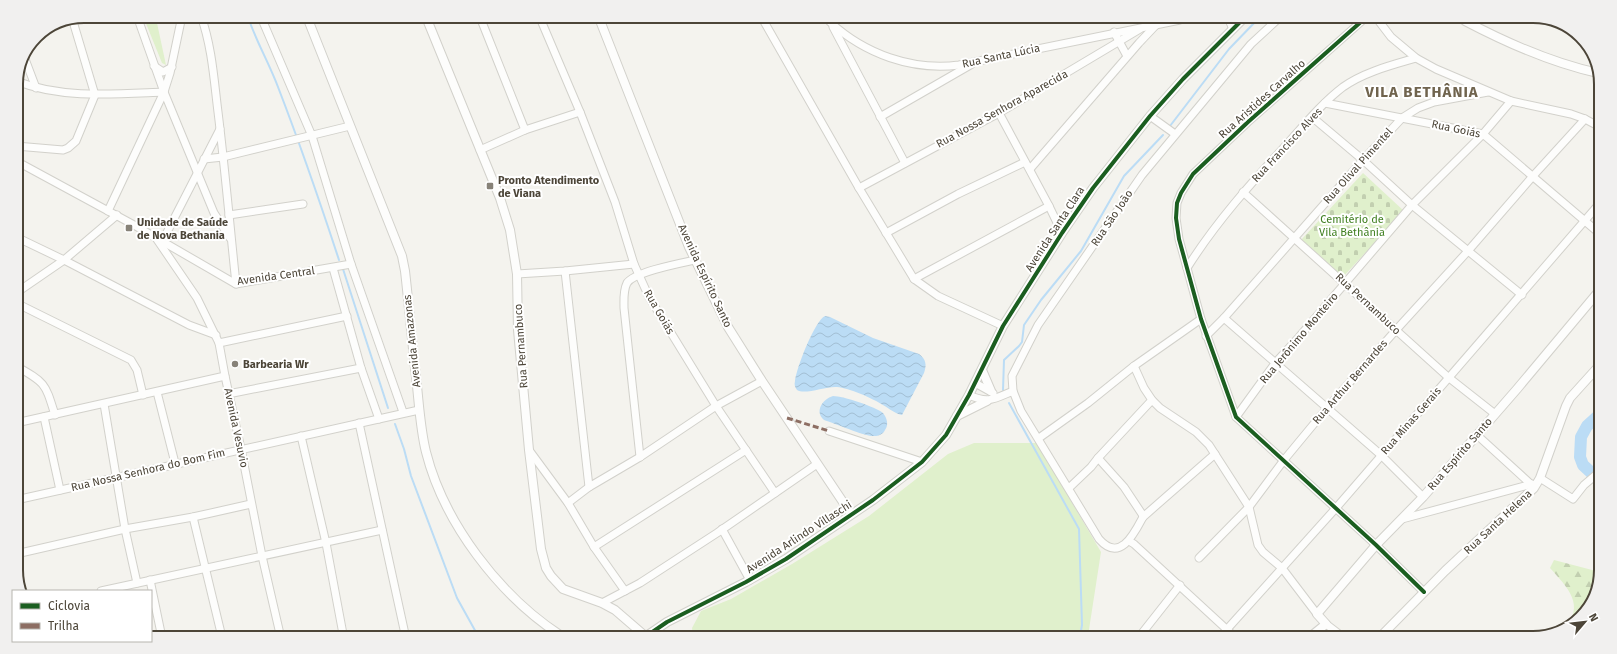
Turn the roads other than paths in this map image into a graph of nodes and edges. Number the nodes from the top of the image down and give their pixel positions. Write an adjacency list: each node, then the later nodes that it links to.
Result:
1 (139, 23): 30 (street)
2 (181, 23): 31 (street)
3 (203, 23): 49 (street)
4 (263, 23): 53 (street)
5 (309, 23): 48 (street, Avenida Amazonas)
6 (428, 23): 55 (street, Rua Pernambuco)
7 (482, 23): 50 (street)
8 (542, 23): 40 (street, Rua Goiás)
9 (601, 23): 84 (street, Avenida Espírito Santo)
10 (765, 23): 65 (street)
11 (831, 23): 43 (street)
12 (832, 23): 28 (street, Rua Santa Lúcia)
13 (1166, 23): 21 (street, Rua Santa Lúcia)
14 (1230, 23): 23 (street)
15 (1239, 23): 23 (street, Avenida Santa Clara)
16 (1274, 23): 51 (street, Rua São João)
17 (1360, 23): 88 (street, Rua Aristides Carvalho)
18 (1380, 23): 27 (street)
19 (1469, 23): 32 (street)
20 (74, 24): 37 (street)
21 (1156, 25): 22 (street, Rua Santa Lúcia); 26 (street)
22 (1144, 27): 24 (street, Rua Santa Lúcia); 25 (street, Rua Nossa Senhora Aparecida)
23 (1233, 29): 42 (street, Avenida Santa Clara)
24 (1114, 32): 25 (street); 28 (street, Rua Santa Lúcia)
25 (1118, 42): 26 (street); 41 (street, Rua Nossa Senhora Aparecida)
26 (1127, 56): 62 (street)
27 (1416, 58): 36 (street); 39 (street, Rua Francisco Alves)
28 (979, 60): 43 (street)
29 (27, 63): 34 (street)
30 (154, 66): 31 (street); 35 (street)
31 (172, 67): 35 (street)
32 (1593, 72)
33 (23, 83): 34 (street)
34 (36, 88): 37 (street)
35 (164, 92): 37 (street); 63 (street); 71 (street)
36 (1488, 92): 38 (street); 45 (street, Rua Olival Pimentel)
37 (95, 95): 54 (street)
38 (1511, 101): 46 (street); 52 (street, Rua Jerônimo Monteiro)
39 (1326, 103): 44 (street, Rua Francisco Alves); 45 (street, Rua Goiás)
40 (580, 112): 50 (street); 86 (street, Rua Goiás)
41 (999, 113): 59 (street); 60 (street, Rua Nossa Senhora Aparecida)
42 (1150, 116): 51 (street); 77 (street, Avenida Santa Clara)
43 (880, 117): 60 (street)
44 (1312, 117): 58 (street); 66 (street, Rua Francisco Alves)
45 (1402, 118): 52 (street, Rua Goiás); 58 (street, Rua Olival Pimentel)
46 (1585, 118): 47 (street); 64 (street, Rua Arthur Bernardes)
47 (1594, 123)
48 (350, 126): 53 (street); 129 (street, Avenida Amazonas)
49 (220, 129): 56 (street); 57 (street)
50 (525, 130): 55 (street)
51 (1175, 134): 118 (street, Rua São João)
52 (1483, 134): 64 (street, Rua Goiás); 68 (street, Rua Jerônimo Monteiro)
53 (309, 137): 56 (street); 85 (street)
54 (23, 147)
55 (480, 150): 90 (street, Rua Pernambuco)
56 (224, 157): 57 (street); 73 (street)
57 (204, 159): 63 (street)
58 (1363, 160): 68 (street); 78 (street, Rua Olival Pimentel)
59 (1025, 162): 62 (street); 76 (street)
60 (905, 163): 65 (street, Rua Nossa Senhora Aparecida)
61 (23, 165): 71 (street, Avenida Central)
62 (1030, 169): 69 (street)
63 (198, 173): 80 (street); 81 (street)
64 (1532, 176): 74 (street, Rua Goiás); 82 (street, Rua Arthur Bernardes)
65 (859, 188): 76 (street)
66 (1243, 192): 78 (street, Rua Pernambuco); 88 (street, Rua Francisco Alves)
67 (303, 204): 73 (street)
68 (1412, 205): 82 (street); 93 (street, Rua Jerônimo Monteiro)
69 (1049, 206): 77 (street); 92 (street)
70 (1594, 210): 74 (street, Rua Minas Gerais)
71 (108, 211): 72 (street, Avenida Central)
72 (117, 215): 80 (street, Avenida Central); 83 (street)
73 (229, 215): 81 (street)
74 (1585, 221): 75 (street, Rua Goiás); 96 (street, Rua Minas Gerais)
75 (1594, 229)
76 (886, 233): 92 (street)
77 (1062, 233): 102 (street, Avenida Santa Clara)
78 (1294, 237): 93 (street, Rua Pernambuco); 100 (street, Rua Olival Pimentel)
79 (23, 240): 83 (street)
80 (159, 240): 94 (street, Avenida Central); 104 (street, Avenida Vesuvio)
81 (231, 240): 94 (street)
82 (1468, 251): 96 (street); 103 (street, Rua Arthur Bernardes)
83 (64, 260): 95 (street); 104 (street)
84 (695, 260): 91 (street); 115 (street, Avenida Espírito Santo)
85 (351, 264): 87 (street, Avenida Central); 130 (street)
86 (634, 264): 89 (street); 91 (street, Rua Goiás)
87 (333, 268): 94 (street, Avenida Central); 99 (street)
88 (1187, 268): 101 (street, Rua Aristides Carvalho)
89 (565, 271): 90 (street); 159 (street)
90 (517, 274): 145 (street, Rua Pernambuco)
91 (640, 274): 127 (street, Rua Goiás); 149 (street)
92 (914, 279): 102 (street)
93 (1345, 283): 103 (street, Rua Pernambuco); 107 (street, Rua Jerônimo Monteiro)
94 (236, 284)
95 (23, 288)
96 (1522, 295): 114 (street, Rua Minas Gerais)
97 (1594, 297): 131 (street, Rua Espírito Santo)
98 (23, 306): 122 (street)
99 (347, 316): 106 (street); 109 (street)
100 (1224, 318): 105 (street, Rua Olival Pimentel); 107 (street)
101 (1201, 319): 105 (street, Rua Aristides Carvalho); 108 (street)
102 (1003, 326): 111 (street, Avenida Santa Clara)
103 (1396, 330): 114 (street, Rua Pernambuco); 128 (street, Rua Arthur Bernardes)
104 (216, 335): 106 (street, Avenida Vesuvio)
105 (1206, 336): 135 (street, Rua Aristides Carvalho)
106 (219, 342): 113 (street, Avenida Vesuvio)
107 (1276, 362): 128 (street); 135 (street, Rua Jerônimo Monteiro)
108 (1134, 366): 124 (street); 143 (street)
109 (361, 368): 120 (street); 136 (street)
110 (23, 370): 132 (street)
111 (982, 370): 116 (street, Avenida Santa Clara); 117 (street)
112 (1594, 371): 157 (street, Rua Santa Helena)
113 (225, 376): 119 (street); 120 (street, Avenida Vesuvio)
114 (1448, 377): 131 (street, Rua Pernambuco); 148 (street, Rua Minas Gerais)
115 (762, 381): 127 (street); 154 (street, Avenida Espírito Santo)
116 (975, 383): 117 (street); 121 (street, Avenida Santa Clara)
117 (991, 391): 123 (street)
118 (1012, 391): 123 (street); 143 (street)
119 (157, 392): 122 (street); 153 (street)
120 (228, 394): 144 (street, Avenida Vesuvio)
121 (969, 394): 125 (street); 134 (street, Avenida Santa Clara)
122 (143, 395): 126 (street)
123 (998, 396): 125 (street)
124 (1152, 400): 147 (street); 150 (street)
125 (987, 401): 134 (street)
126 (104, 404): 132 (street); 155 (street)
127 (716, 406): 146 (street, Rua Goiás); 149 (street)
128 (1327, 408): 148 (street); 151 (street, Rua Arthur Bernardes)
129 (419, 410): 130 (street, Rua Nossa Senhora do Bom Fim); 201 (street, Avenida Amazonas)
130 (403, 412): 136 (street, Rua Nossa Senhora do Bom Fim)
131 (1495, 414): 141 (street, Rua Espírito Santo)
132 (55, 415): 133 (street)
133 (44, 417): 137 (street); 161 (street)
134 (956, 417): 140 (street, Avenida Santa Clara)
135 (1236, 417): 151 (street)
136 (379, 419): 138 (street, Rua Nossa Senhora do Bom Fim)
137 (23, 422)
138 (359, 423): 142 (street, Rua Nossa Senhora do Bom Fim); 175 (street)
139 (829, 432): 152 (street)
140 (946, 435): 152 (street, Avenida Arlindo Villaschi)
141 (1477, 435): 158 (street); 163 (street, Rua Espírito Santo)
142 (301, 436): 144 (street, Rua Nossa Senhora do Bom Fim); 177 (street)
143 (1039, 438): 160 (street)
144 (241, 449): 153 (street, Rua Nossa Senhora do Bom Fim); 166 (street, Avenida Vesuvio)
145 (529, 450): 165 (street); 192 (street, Rua Pernambuco)
146 (746, 450): 162 (street, Rua Goiás); 179 (street)
147 (1215, 454): 167 (street); 171 (street)
148 (1381, 455): 163 (street); 168 (street, Rua Minas Gerais)
149 (640, 457): 159 (street)
150 (1098, 458): 160 (street); 171 (street)
151 (1284, 460): 167 (street, Rua Arthur Bernardes); 168 (street)
152 (922, 462): 169 (street, Avenida Arlindo Villaschi)
153 (175, 463): 155 (street, Rua Nossa Senhora do Bom Fim)
154 (817, 464): 162 (street); 169 (street, Avenida Espírito Santo)
155 (116, 477): 161 (street, Rua Nossa Senhora do Bom Fim); 173 (street)
156 (1594, 477): 157 (street)
157 (1540, 478): 158 (street, Rua Santa Helena)
158 (1533, 486): 172 (street); 191 (street, Rua Santa Helena)
159 (589, 487): 165 (street)
160 (1069, 488): 176 (street)
161 (60, 490): 164 (street, Rua Nossa Senhora do Bom Fim)
162 (775, 493): 174 (street)
163 (1423, 497): 172 (street, Rua Espírito Santo)
164 (23, 498)
165 (568, 503): 179 (street)
166 (251, 504): 170 (street); 181 (street, Avenida Vesuvio)
167 (1249, 507): 182 (street, Rua Arthur Bernardes); 184 (street)
168 (1336, 508): 178 (street); 184 (street, Rua Minas Gerais)
169 (851, 514): 186 (street, Avenida Arlindo Villaschi)
170 (193, 517): 173 (street); 183 (street)
171 (1143, 517): 176 (street)
172 (1402, 519): 178 (street, Rua Espírito Santo)
173 (125, 529): 180 (street); 187 (street)
174 (722, 529): 186 (street); 190 (street)
175 (382, 530): 177 (street); 200 (street)
176 (1129, 541): 188 (street)
177 (326, 543): 181 (street); 199 (street)
178 (1376, 545): 191 (street); 193 (street, Rua Espírito Santo)
179 (594, 547): 190 (street)
180 (23, 552)
181 (262, 556): 183 (street); 198 (street, Avenida Vesuvio)
182 (1199, 558)
183 (205, 568): 185 (street); 197 (street)
184 (1282, 568): 193 (street); 195 (street, Rua Minas Gerais)
185 (150, 580): 187 (street); 196 (street)
186 (750, 580): 203 (street, Avenida Arlindo Villaschi)
187 (137, 583): 189 (street)
188 (1180, 585): 195 (street); 204 (street)
189 (106, 590)
190 (625, 591): 192 (street)
191 (1424, 592): 207 (street, Rua Santa Helena)
192 (602, 604): 202 (street, Rua Pernambuco)
193 (1317, 614): 194 (street)
194 (1326, 624): 205 (street); 206 (street)
195 (1227, 630)
196 (161, 631)
197 (220, 631)
198 (279, 631)
199 (342, 631)
200 (404, 631)
201 (554, 631)
202 (640, 631)
203 (654, 631)
204 (1144, 631)
205 (1318, 631)
206 (1335, 631)
207 (1387, 631)

